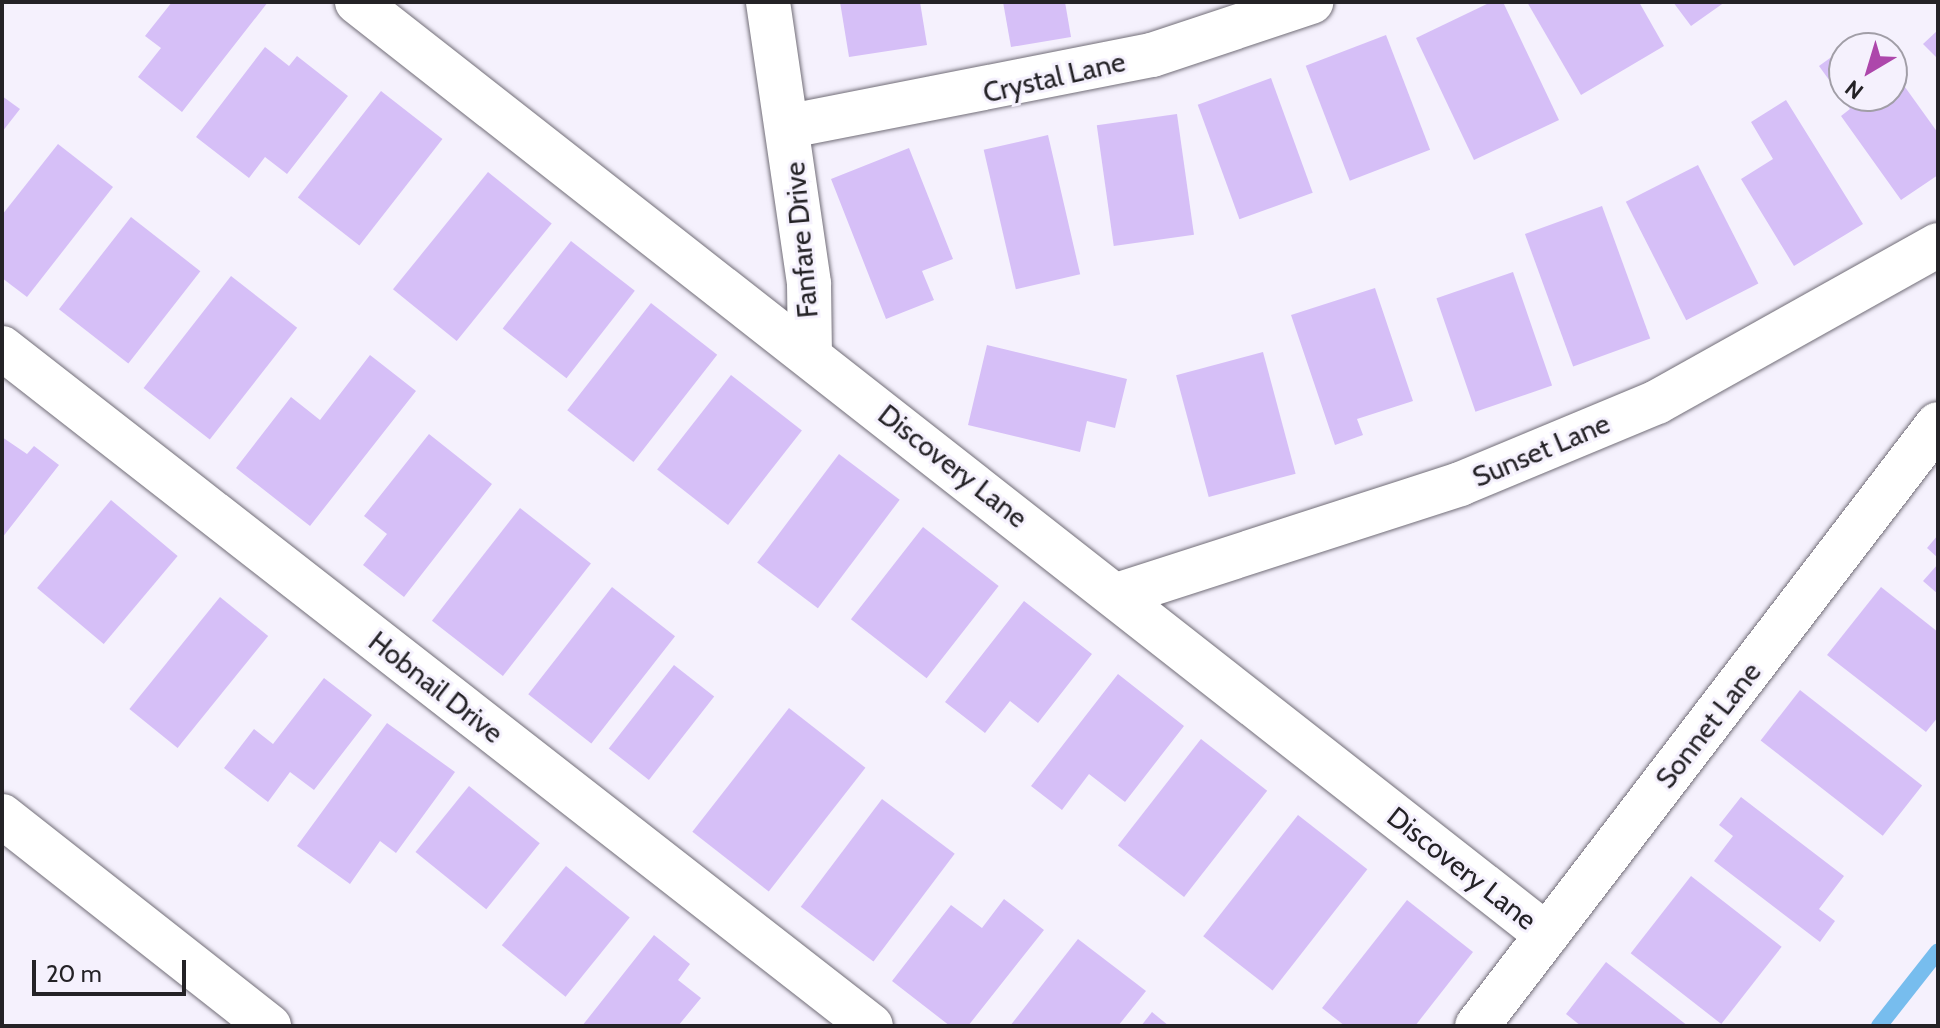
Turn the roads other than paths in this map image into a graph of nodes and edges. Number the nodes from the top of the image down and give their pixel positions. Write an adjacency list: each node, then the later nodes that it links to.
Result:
1 (357, 2): 7 (street, Discovery Lane)
2 (768, 2): 4 (street, Fanfare Drive)
3 (1311, 2): 4 (street, Crystal Lane)
4 (790, 126): 7 (street, Fanfare Drive)
5 (1938, 245): 9 (street, Sunset Lane)
6 (2, 348): 13 (street, Hobnail Drive)
7 (810, 354): 9 (street, Discovery Lane)
8 (1938, 424): 11 (street, Sonnet Lane)
9 (1117, 595): 11 (street, Discovery Lane)
10 (2, 816): 12 (street)
11 (1547, 935): 14 (street, Sonnet Lane)
12 (269, 1026)
13 (871, 1026)
14 (1477, 1026)

